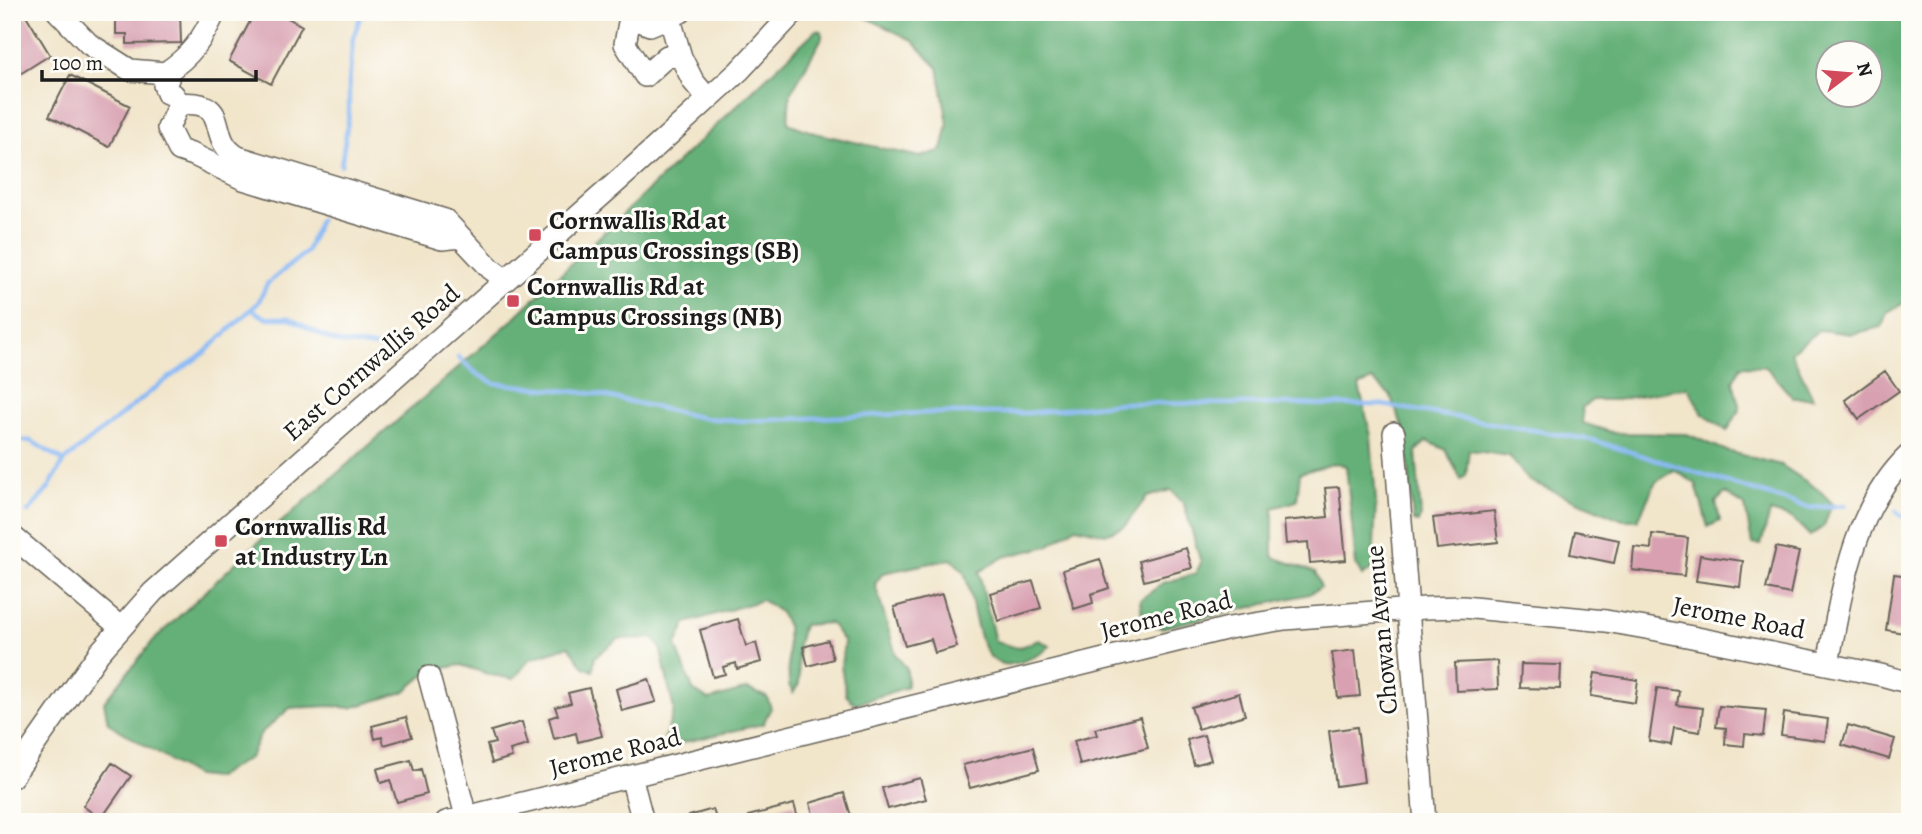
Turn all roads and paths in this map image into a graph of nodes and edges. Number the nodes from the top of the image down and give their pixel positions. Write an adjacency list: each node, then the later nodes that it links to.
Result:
1 (58, 12): 7 (street)
2 (215, 12): 7 (street)
3 (794, 12): 8 (street, East Cornwallis Road)
4 (632, 13): 5 (street); 6 (street)
5 (673, 13): 6 (street)
6 (681, 57): 8 (street)
7 (171, 88): 9 (street); 9 (street)
8 (708, 99): 10 (street, East Cornwallis Road)
9 (461, 237): 10 (street)
10 (506, 280): 15 (street, East Cornwallis Road)
11 (1394, 433): 14 (street, Chowan Avenue)
12 (1910, 453): 16 (street)
13 (12, 536): 15 (street)
14 (1407, 610): 16 (street, Jerome Road); 19 (street, Jerome Road); 23 (street, Chowan Avenue)
15 (120, 627): 20 (street, East Cornwallis Road)
16 (1828, 664): 18 (street, Jerome Road)
17 (429, 677): 21 (street)
18 (1910, 683)
19 (631, 776): 21 (street, Jerome Road); 22 (street)
20 (12, 777)
21 (456, 819)
22 (643, 822)
23 (1425, 822)

